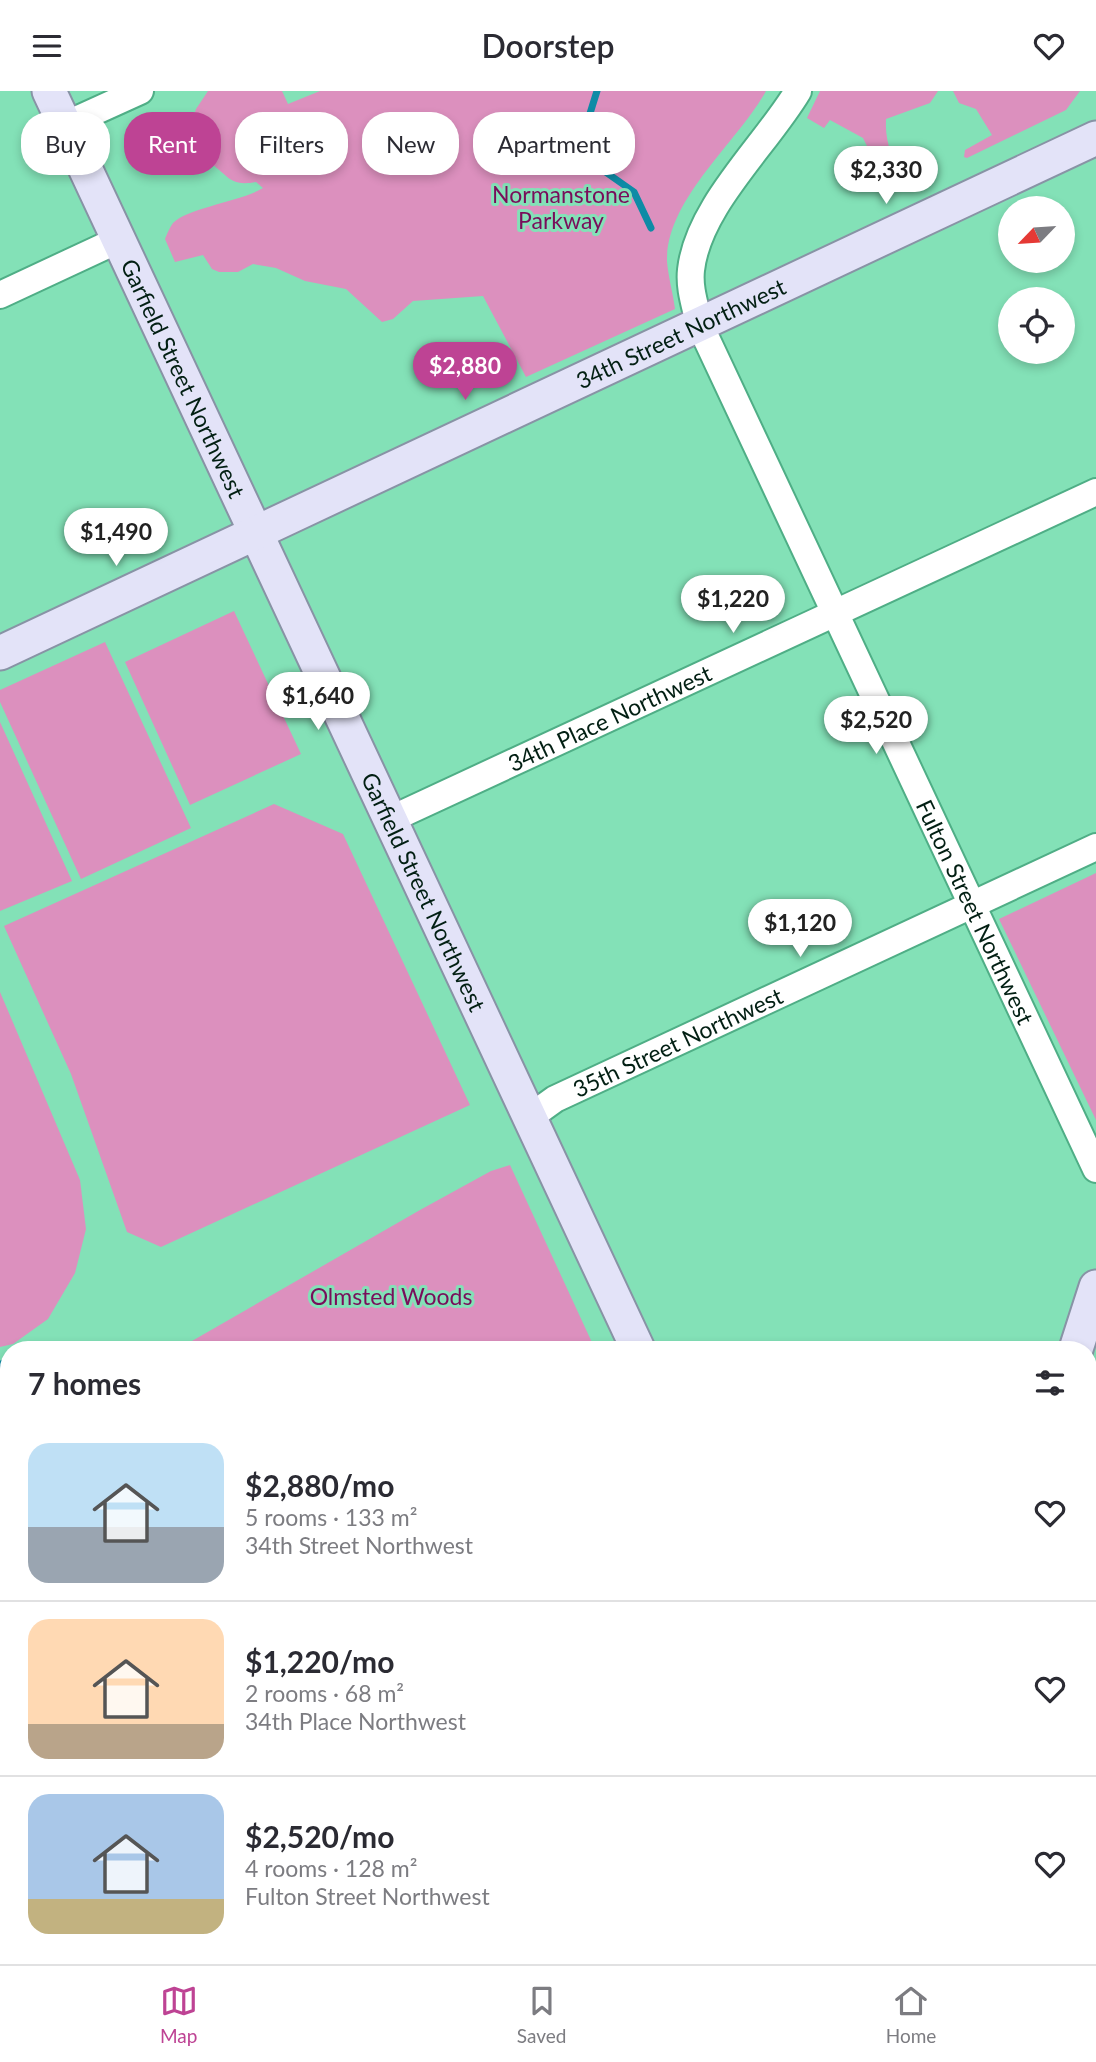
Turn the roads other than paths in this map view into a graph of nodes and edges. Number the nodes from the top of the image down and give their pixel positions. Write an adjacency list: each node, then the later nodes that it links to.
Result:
1 (49, 91): 4 (main road, Garfield Street Northwest)
2 (140, 91): 5 (street)
3 (798, 91): 10 (street, Fulton Street Northwest)
4 (59, 112)
5 (94, 112)
6 (1096, 138): 10 (main road, 34th Street Northwest)
7 (88, 175): 8 (main road, Garfield Street Northwest)
8 (118, 240): 9 (street); 12 (main road, Garfield Street Northwest)
9 (0, 295)
10 (698, 323): 12 (main road, 34th Street Northwest); 13 (street, Fulton Street Northwest)
11 (1096, 492): 13 (street, 34th Place Northwest)
12 (254, 531): 14 (main road, 34th Street Northwest); 15 (main road, Garfield Street Northwest)
13 (835, 614): 15 (street, 34th Place Northwest); 17 (street, Fulton Street Northwest)
14 (0, 653)
15 (389, 820): 18 (main road, Garfield Street Northwest)
16 (1096, 847): 17 (street, 35th Street Northwest)
17 (971, 905): 18 (street, 35th Street Northwest); 19 (street, Fulton Street Northwest)
18 (530, 1117): 21 (main road, Garfield Street Northwest)
19 (1096, 1169)
20 (1096, 1287): 22 (main road)
21 (634, 1341)
22 (1079, 1341)

